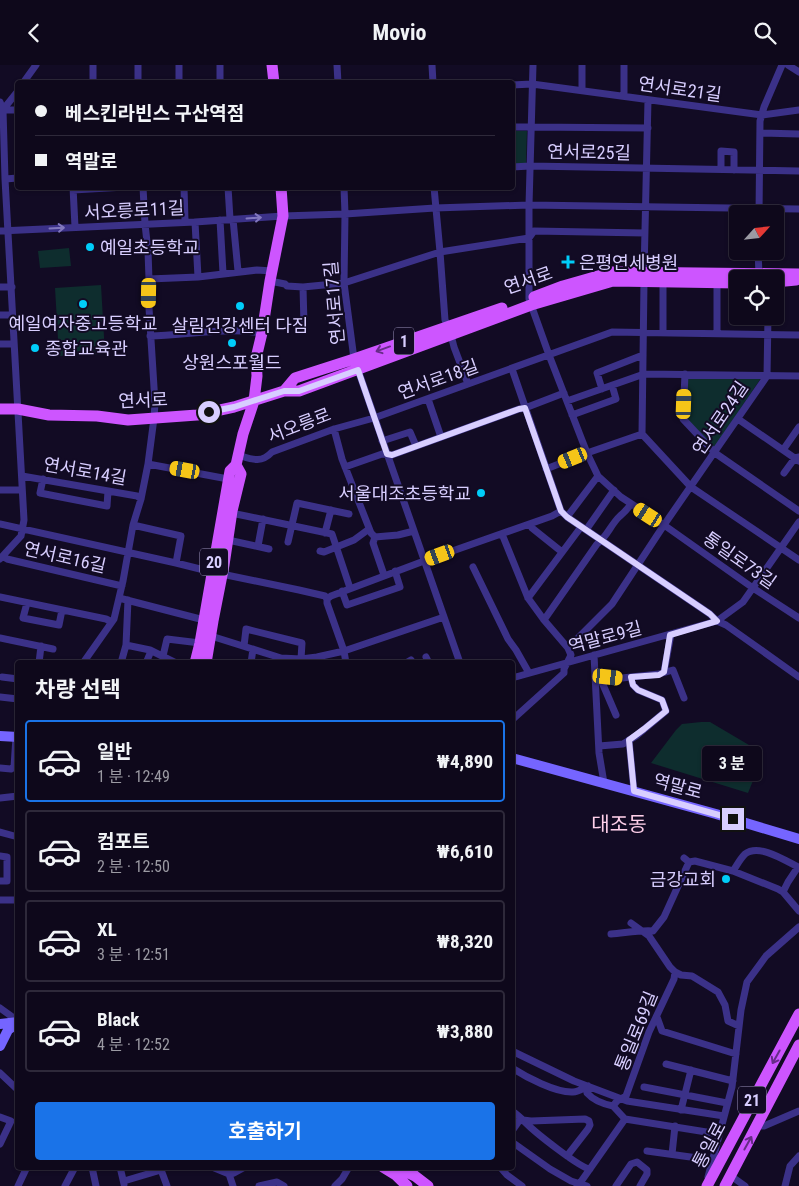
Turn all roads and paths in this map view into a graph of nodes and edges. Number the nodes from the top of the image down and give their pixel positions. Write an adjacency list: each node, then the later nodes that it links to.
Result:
1 (36, 65): 15 (street)
2 (93, 65): 16 (street)
3 (138, 65): 17 (street)
4 (179, 65): 18 (street)
5 (220, 65): 19 (street)
6 (272, 65): 20 (main road)
7 (337, 65): 21 (street)
8 (432, 65): 22 (street)
9 (533, 65): 23 (street)
10 (582, 65): 25 (street)
11 (624, 65): 27 (street, 연서로21길)
12 (782, 65): 33 (street)
13 (788, 65): 14 (street)
14 (798, 70)
15 (26, 80)
16 (93, 80)
17 (138, 80)
18 (179, 80)
19 (220, 80)
20 (274, 80)
21 (338, 80)
22 (433, 80)
23 (532, 84): 24 (street); 25 (street); 35 (street)
24 (515, 85)
25 (582, 90): 27 (street)
26 (15, 95): 32 (street)
27 (624, 96): 28 (street, 연서로21길)
28 (648, 99): 33 (street, 연서로21길); 36 (street)
29 (0, 102): 32 (street, 연서로14길)
30 (15, 110): 32 (street)
31 (799, 110): 33 (street, 연서로21길)
32 (1, 111): 46 (street, 연서로14길)
33 (762, 115): 37 (street)
34 (515, 127): 35 (street)
35 (531, 127): 36 (street); 39 (street)
36 (648, 128): 41 (street)
37 (760, 133): 38 (street); 44 (street)
38 (799, 134)
39 (530, 166): 40 (street); 41 (street, 연서로25길); 55 (street)
40 (515, 167)
41 (647, 168): 42 (street, 연서로25길); 57 (street)
42 (721, 169): 43 (street); 43 (street)
43 (734, 170): 44 (street)
44 (760, 170): 45 (street); 56 (street)
45 (799, 171)
46 (5, 179): 47 (street); 71 (street, 연서로14길)
47 (15, 179)
48 (73, 190): 69 (street, 서오릉로11길)
49 (143, 190): 68 (street, 연서로16길)
50 (184, 190): 66 (street)
51 (228, 190): 64 (street)
52 (281, 190): 63 (main road, 서오릉로 / 20)
53 (344, 190): 62 (street, 연서로17길)
54 (434, 190): 58 (street)
55 (529, 205): 57 (street); 58 (street); 73 (street)
56 (759, 205)
57 (645, 206): 59 (street); 72 (street)
58 (435, 208): 62 (street); 74 (street)
59 (729, 209)
60 (799, 209): 61 (street)
61 (784, 210)
62 (345, 214): 63 (street, 서오릉로11길); 87 (street, 연서로17길)
63 (283, 216): 64 (street, 서오릉로11길, one-way to 63); 80 (main road, 서오릉로 / 20)
64 (232, 219): 65 (street, 서오릉로11길); 75 (street)
65 (220, 220): 67 (street, 서오릉로11길); 76 (street)
66 (185, 221): 67 (street, 서오릉로11길); 68 (street, 서오릉로11길)
67 (195, 222): 81 (street, 서오릉로11길)
68 (145, 224): 69 (street, 서오릉로11길); 83 (street, 연서로16길)
69 (75, 227): 71 (street, 서오릉로11길, one-way to 69)
70 (0, 231): 71 (street, 서오릉로11길)
71 (8, 231): 91 (street, 연서로14길)
72 (645, 233): 73 (street); 82 (street)
73 (529, 238): 74 (street); 93 (street)
74 (440, 252): 87 (street); 98 (street)
75 (238, 271): 76 (street); 80 (street)
76 (223, 273): 81 (street)
77 (784, 274): 78 (main road, 연서로 / 1)
78 (799, 274)
79 (729, 275): 82 (main road, 연서로 / 1)
80 (271, 276): 92 (street); 99 (main road, 서오릉로 / 20)
81 (198, 277): 83 (street)
82 (644, 277): 86 (main road, 연서로 / 1); 93 (main road, 연서로 / 1); 100 (street)
83 (149, 279): 105 (street, 연서로16길)
84 (799, 280): 85 (main road)
85 (784, 281)
86 (663, 282): 88 (main road, 연서로 / 1); 101 (street)
87 (344, 283): 92 (street); 110 (street, 연서로17길)
88 (717, 283): 89 (main road, 연서로 / 1); 102 (street)
89 (729, 283)
90 (0, 287): 91 (street)
91 (12, 287): 95 (street, 연서로14길)
92 (303, 287): 96 (street)
93 (530, 302): 98 (main road, 연서로 / 1); 108 (street)
94 (0, 315): 95 (street)
95 (12, 315): 107 (street, 연서로14길)
96 (304, 325)
97 (768, 325): 103 (street, 연서로24길)
98 (450, 330): 110 (main road, 연서로 / 1); 116 (street)
99 (262, 333): 105 (street); 121 (main road, 서오릉로 / 20)
100 (643, 333): 101 (street, 연서로18길); 108 (street, 연서로18길); 109 (street)
101 (663, 333): 102 (street, 연서로18길)
102 (717, 333): 103 (street, 연서로18길)
103 (768, 334): 104 (street, 연서로18길); 115 (street, 연서로24길)
104 (799, 335)
105 (150, 336): 128 (street, 연서로16길)
106 (0, 344): 107 (street)
107 (14, 344): 125 (street, 연서로14길)
108 (549, 355): 111 (street, 연서로18길); 119 (street)
109 (643, 355): 112 (street); 118 (street)
110 (356, 365): 121 (main road, 연서로 / 1); 127 (street)
111 (512, 369): 116 (street, 연서로18길); 123 (street)
112 (644, 374): 113 (street); 117 (street); 132 (street)
113 (685, 374): 115 (street); 138 (street)
114 (799, 375): 115 (street)
115 (767, 376): 129 (street, 연서로24길)
116 (468, 384): 120 (street, 연서로18길)
117 (612, 385): 118 (street); 126 (street)
118 (602, 389): 122 (street)
119 (564, 393): 122 (street); 123 (street)
120 (428, 399): 127 (street, 연서로18길); 133 (street)
121 (254, 401): 128 (main road, 연서로 / 1); 141 (main road, 서오릉로 / 20)
122 (567, 401): 126 (street)
123 (525, 408): 133 (street); 144 (street)
124 (0, 409): 125 (main road, 연서로 / 1)
125 (18, 409): 128 (main road, 연서로 / 1); 146 (street, 연서로14길)
126 (572, 415): 137 (street)
127 (374, 418): 131 (street, 서오릉로); 134 (street)
128 (154, 419): 142 (street, 연서로16길)
129 (738, 419): 136 (street); 138 (street, 연서로24길)
130 (799, 427): 136 (street)
131 (334, 429): 141 (street, 서오릉로); 143 (street)
132 (642, 434): 137 (street); 150 (street)
133 (441, 437): 135 (street)
134 (382, 441): 135 (street); 139 (street)
135 (416, 446): 139 (street)
136 (783, 449): 140 (street)
137 (587, 453): 144 (street); 147 (street)
138 (715, 453): 150 (street, 연서로24길); 160 (street)
139 (387, 454): 143 (street); 173 (street)
140 (798, 459): 145 (street)
141 (237, 460): 149 (main road, 서오릉로 / 20); 158 (main road, 서오릉로 / 20)
142 (148, 464): 149 (street); 155 (street, 연서로16길)
143 (345, 467): 172 (street)
144 (546, 469): 159 (street)
145 (784, 473)
146 (22, 476): 148 (street, 연서로14길); 151 (street, 연서로14길)
147 (598, 476): 153 (street, 통일로73길); 162 (street)
148 (43, 479): 154 (street, 연서로14길); 154 (street)
149 (228, 479): 194 (main road, 서오릉로 / 20)
150 (691, 487): 168 (street, 연서로24길); 182 (street)
151 (22, 489): 152 (street, 연서로14길); 171 (street, 연서로14길)
152 (0, 490)
153 (614, 490): 156 (street, 통일로73길); 170 (street)
154 (108, 491): 155 (street, 연서로14길)
155 (141, 499): 167 (street, 연서로16길)
156 (631, 504): 168 (street, 통일로73길); 178 (street)
157 (331, 510): 161 (street); 169 (street); 174 (street)
158 (232, 511): 163 (street); 177 (main road, 서오릉로 / 20)
159 (561, 511): 162 (street); 165 (street)
160 (799, 511)
161 (349, 514)
162 (567, 517): 170 (street)
163 (263, 519): 169 (street); 180 (street)
164 (799, 522): 182 (street, 역말로9길)
165 (530, 523): 175 (street); 186 (street)
166 (0, 524): 171 (street)
167 (133, 525): 185 (street, 연서로16길); 190 (street)
168 (664, 525): 191 (street, 연서로24길); 198 (street, 통일로73길)
169 (292, 526): 174 (street); 179 (street)
170 (583, 528): 178 (street); 186 (street)
171 (22, 529): 185 (street, 연서로16길); 187 (street)
172 (369, 529): 176 (street); 181 (street)
173 (414, 531): 176 (street); 189 (street)
174 (326, 533): 181 (street)
175 (502, 534): 189 (street); 202 (street)
176 (374, 537): 195 (street)
177 (228, 540): 180 (street); 194 (main road, 서오릉로 / 20)
178 (602, 541): 191 (street); 210 (street)
179 (288, 542)
180 (258, 546): 183 (street)
181 (336, 547): 184 (street); 197 (street)
182 (781, 547): 188 (street); 198 (street, 역말로9길)
183 (269, 549)
184 (320, 551)
185 (128, 552): 190 (street, 연서로16길); 196 (street, 연서로16길)
186 (562, 552): 202 (street)
187 (1, 558): 196 (street, 연서로16길)
188 (799, 560)
189 (424, 561): 193 (street); 207 (street)
190 (176, 563): 194 (street, 연서로16길)
191 (638, 565): 211 (street); 220 (street, 연서로24길)
192 (474, 567): 242 (street)
193 (394, 571): 195 (street); 199 (street)
194 (218, 573): 203 (street, 연서로16길); 209 (main road, 서오릉로 / 20); 214 (main road, 서오릉로 / 20)
195 (384, 575): 197 (street)
196 (122, 586): 201 (street, 연서로16길)
197 (350, 588): 199 (street)
198 (753, 588): 208 (street, 통일로73길); 211 (street, 역말로9길)
199 (342, 591): 203 (street)
200 (0, 597): 205 (street)
201 (119, 598): 204 (street); 212 (street, 연서로16길)
202 (528, 598): 210 (street)
203 (328, 599): 224 (street)
204 (128, 601): 209 (street); 217 (street)
205 (26, 603): 206 (street); 206 (street)
206 (62, 610): 212 (street)
207 (444, 617): 224 (street); 239 (street)
208 (799, 618)
209 (204, 620): 216 (main road, 서오릉로 / 20)
210 (544, 620): 220 (street)
211 (717, 621): 213 (street, 역말로9길); 247 (street)
212 (112, 622): 229 (street, 연서로16길)
213 (670, 635): 225 (street, 역말로9길); 241 (street)
214 (211, 636): 219 (street); 234 (main road, 서오릉로 / 20)
215 (0, 638): 218 (street)
216 (200, 643): 226 (street); 233 (main road, 서오릉로 / 20)
217 (126, 645): 222 (street); 230 (street)
218 (41, 646): 221 (street); 228 (street)
219 (244, 646): 223 (street); 227 (street)
220 (568, 648): 240 (street)
221 (54, 649)
222 (149, 649): 226 (street); 231 (street)
223 (253, 649): 235 (street); 236 (street)
224 (344, 651): 237 (street); 238 (street)
225 (594, 655): 240 (street, 역말로9길); 243 (street)
226 (163, 656): 232 (street)
227 (301, 659): 236 (street); 237 (street)
228 (39, 660)
229 (85, 660)
230 (122, 660)
231 (147, 660)
232 (170, 660)
233 (196, 660)
234 (207, 660)
235 (251, 660)
236 (280, 660)
237 (309, 660)
238 (346, 660)
239 (459, 660)
240 (567, 662): 242 (street, 역말로9길); 253 (street)
241 (664, 672): 246 (street, 역말로9길); 250 (street)
242 (529, 673): 245 (street, 역말로9길)
243 (595, 675): 246 (street, 역말로9길); 252 (street, 역말로9길); 257 (street)
244 (1, 676): 248 (street)
245 (515, 677)
246 (631, 677): 256 (street)
247 (799, 677)
248 (15, 678)
249 (0, 697): 251 (street)
250 (684, 698)
251 (15, 699)
252 (616, 715)
253 (515, 717)
254 (0, 735): 255 (street)
255 (15, 737)
256 (629, 740): 257 (street); 262 (street, 역말로)
257 (599, 746): 261 (street)
258 (15, 757): 260 (street)
259 (515, 760): 261 (street, 역말로)
260 (0, 768)
261 (604, 783): 262 (street, 역말로)
262 (634, 791): 267 (street, 역말로)
263 (15, 796): 264 (street)
264 (0, 798)
265 (0, 832): 266 (street)
266 (15, 836)
267 (799, 839)
268 (0, 856): 271 (street)
269 (798, 867): 270 (street); 272 (street)
270 (733, 871): 272 (street); 278 (street)
271 (4, 881)
272 (783, 891): 275 (street)
273 (0, 900): 274 (street)
274 (15, 900)
275 (799, 911)
276 (631, 923): 278 (street)
277 (799, 927): 288 (street)
278 (642, 930): 279 (street); 280 (street)
279 (611, 934)
280 (675, 972): 283 (street, 통일로69길); 288 (street)
281 (0, 1007): 284 (street)
282 (799, 1014): 353 (main road, 통일로 / 21, one-way to 353)
283 (657, 1017): 292 (street); 302 (street, 통일로69길)
284 (15, 1020)
285 (15, 1022): 286 (street)
286 (0, 1024)
287 (15, 1024): 290 (street)
288 (740, 1026): 292 (street)
289 (799, 1045): 313 (main road, 통일로 / 21)
290 (0, 1046)
291 (515, 1052): 298 (street, 통일로69길)
292 (736, 1055): 297 (street)
293 (666, 1064): 295 (street)
294 (515, 1070): 298 (street)
295 (691, 1070): 297 (street); 301 (street)
296 (0, 1073): 299 (street)
297 (733, 1081): 303 (street)
298 (588, 1086): 302 (street, 통일로69길); 304 (street)
299 (15, 1087)
300 (644, 1087): 301 (street)
301 (685, 1095): 303 (street); 305 (street)
302 (621, 1098): 304 (street, 통일로69길); 305 (street, 통일로69길)
303 (728, 1103): 308 (street)
304 (613, 1106): 310 (street)
305 (682, 1110): 308 (street, 통일로69길)
306 (799, 1111): 313 (street)
307 (515, 1113): 311 (street)
308 (724, 1116): 315 (street)
309 (0, 1117): 316 (street)
310 (625, 1119): 312 (street, 통일로); 323 (street)
311 (523, 1120): 314 (street); 320 (street); 320 (street)
312 (675, 1126): 315 (street, 통일로); 319 (street)
313 (757, 1126): 337 (main road, 통일로 / 21, one-way to 313)
314 (515, 1127)
315 (719, 1134): 322 (street)
316 (0, 1144)
317 (515, 1144): 340 (street)
318 (647, 1151): 319 (street, 통일로)
319 (672, 1154): 322 (street, 통일로)
320 (567, 1156): 323 (street)
321 (799, 1156): 355 (street)
322 (712, 1160): 353 (street)
323 (590, 1169): 340 (street)
324 (26, 1170): 341 (street)
325 (73, 1170): 342 (street)
326 (93, 1170): 343 (street)
327 (121, 1170): 338 (street)
328 (158, 1170): 338 (street)
329 (160, 1170): 344 (street)
330 (219, 1170): 336 (street)
331 (240, 1170): 336 (street)
332 (347, 1170): 339 (street)
333 (388, 1170): 348 (main road)
334 (404, 1170): 349 (main road)
335 (503, 1170): 350 (street)
336 (229, 1174): 345 (street)
337 (728, 1181): 354 (street)
338 (124, 1184)
339 (339, 1185)
340 (581, 1185)
341 (18, 1186)
342 (65, 1186)
343 (96, 1186)
344 (167, 1186)
345 (232, 1186)
346 (259, 1186): 347 (street)
347 (284, 1186)
348 (407, 1186)
349 (428, 1186)
350 (522, 1186)
351 (616, 1186): 352 (street)
352 (640, 1186)
353 (706, 1186)
354 (745, 1186)
355 (785, 1186)

